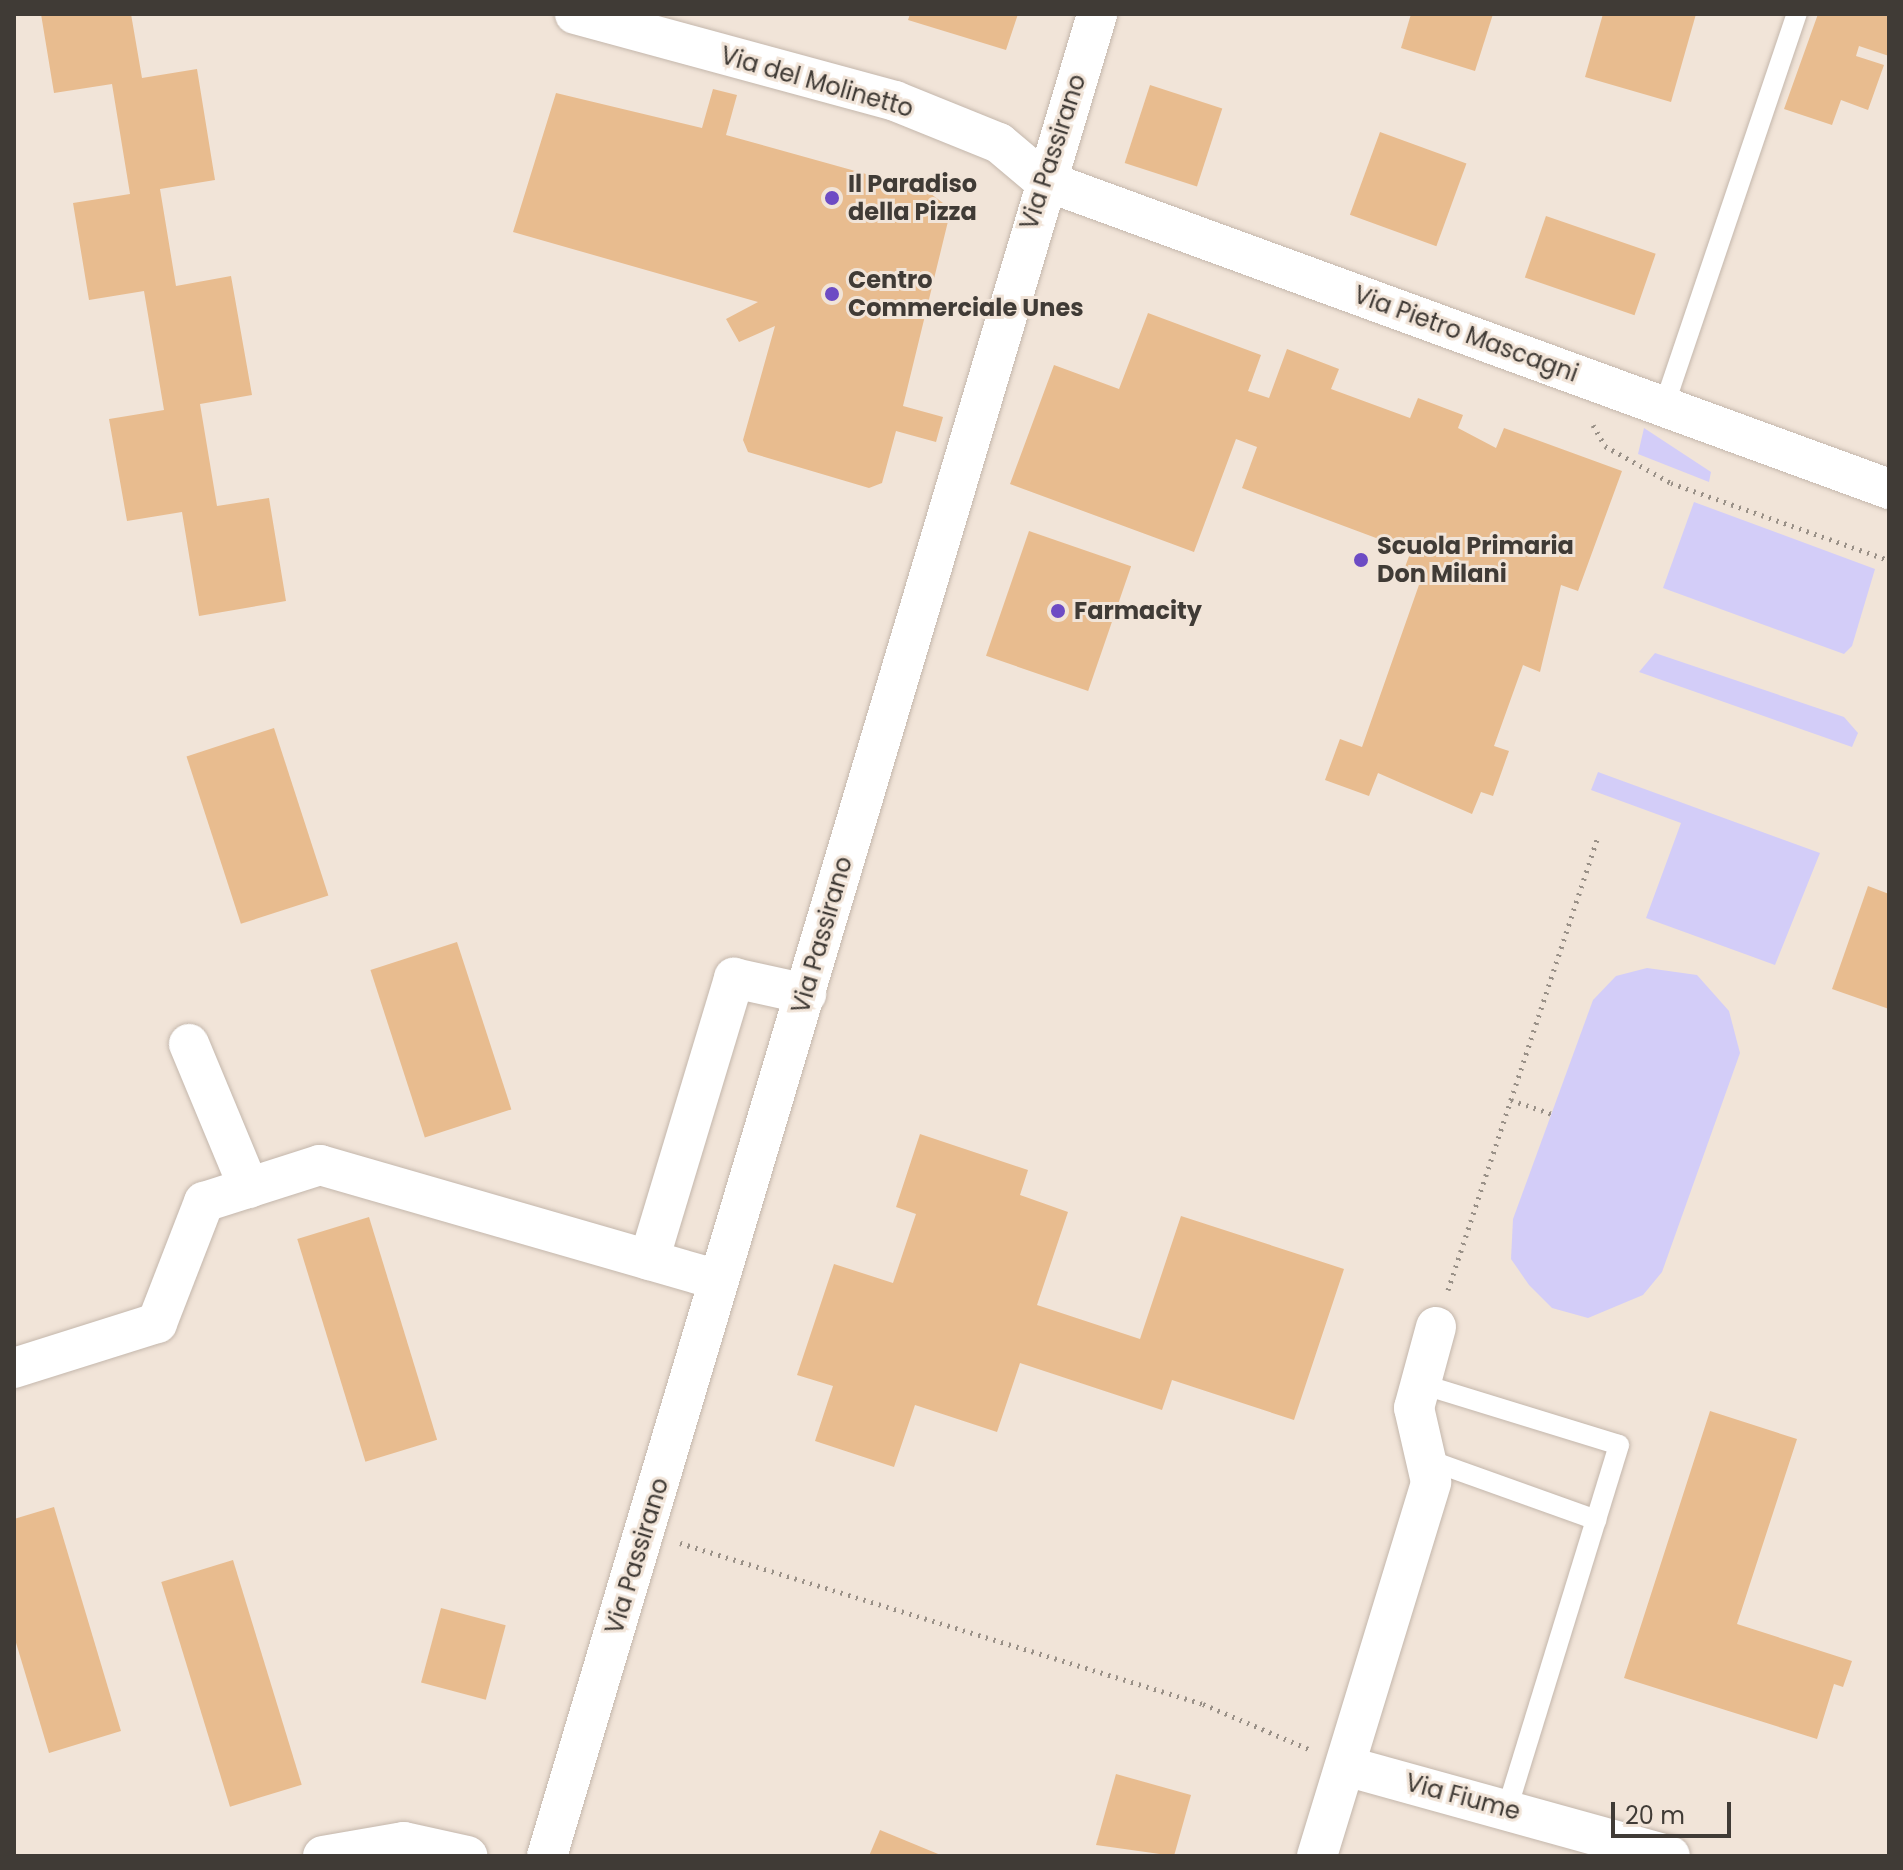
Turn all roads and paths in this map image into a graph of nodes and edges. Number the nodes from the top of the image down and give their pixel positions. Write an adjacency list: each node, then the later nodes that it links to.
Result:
1 (575, 14): 4 (street, Via del Molinetto)
2 (1097, 14): 5 (street, Via Passirano)
3 (1797, 14): 6 (lane)
4 (664, 26): 5 (street, Via del Molinetto)
5 (1043, 180): 6 (street, Via Pietro Mascagni); 9 (street, Via Passirano)
6 (1664, 406): 7 (street, Via Pietro Mascagni)
7 (1889, 489)
8 (1597, 839): 11 (path)
9 (806, 994): 14 (street); 15 (street, Via Passirano)
10 (189, 1044): 13 (street)
11 (1511, 1100): 12 (path); 16 (path)
12 (1552, 1114)
13 (249, 1188): 14 (street); 17 (street)
14 (649, 1260): 15 (street)
15 (719, 1280): 21 (street, Via Passirano)
16 (1436, 1327): 18 (street)
17 (14, 1368)
18 (1421, 1384): 19 (street); 20 (lane)
19 (1426, 1459): 20 (lane); 22 (street)
20 (1596, 1520): 23 (lane)
21 (645, 1532): 22 (path); 26 (street, Via Passirano)
22 (1346, 1766): 23 (street, Via Fiume); 27 (street)
23 (1507, 1809): 28 (street, Via Fiume)
24 (323, 1856): 25 (street)
25 (467, 1856)
26 (547, 1856)
27 (1317, 1856)
28 (1670, 1856)

